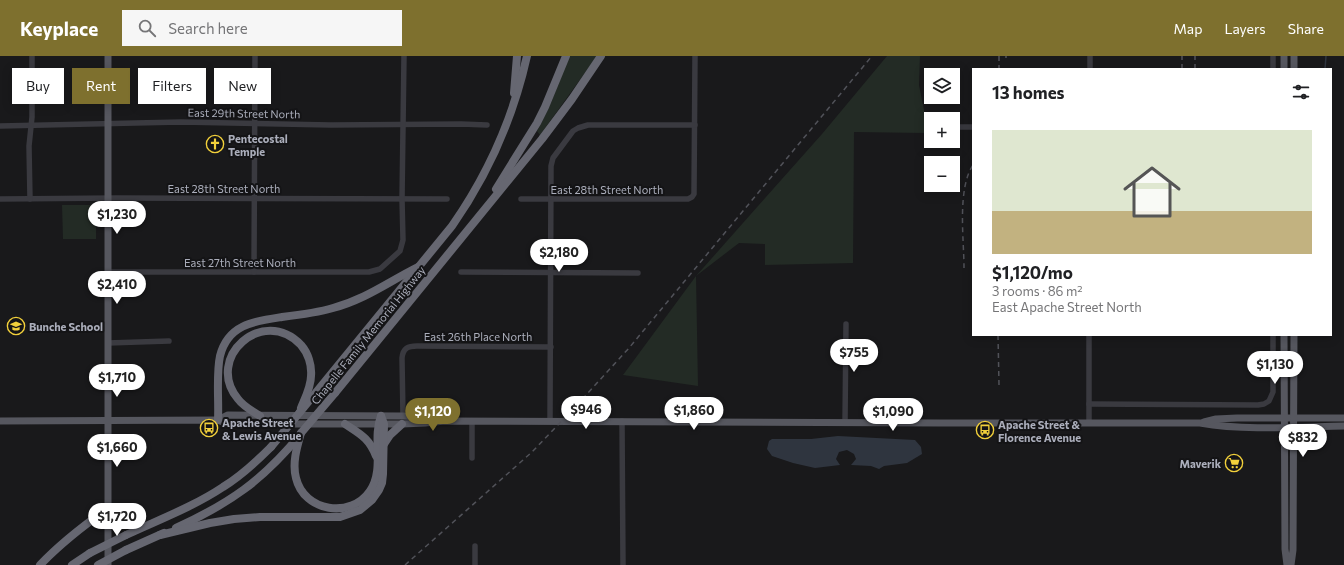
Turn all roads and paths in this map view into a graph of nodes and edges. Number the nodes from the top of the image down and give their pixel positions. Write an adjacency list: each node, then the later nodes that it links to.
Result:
1 (32, 56): 25 (street)
2 (108, 56): 20 (main road)
3 (255, 56): 19 (street)
4 (404, 56): 21 (street)
5 (517, 56): 18 (highway)
6 (527, 56): 18 (highway, Chapelle Family Memorial Highway)
7 (566, 56): 36 (highway)
8 (695, 56): 23 (street)
9 (1090, 56): 14 (street)
10 (1273, 56): 15 (street)
11 (1284, 56): 16 (main road)
12 (1294, 56): 17 (main road)
13 (600, 58): 36 (highway, Chapelle Family Memorial Highway)
14 (1090, 68)
15 (1273, 68)
16 (1284, 68)
17 (1294, 68)
18 (512, 112): 37 (highway, Chapelle Family Memorial Highway)
19 (255, 123): 20 (street, East 29th Street North); 21 (street, East 29th Street North); 31 (street)
20 (108, 124): 25 (street, East 29th Street North); 28 (main road)
21 (403, 124): 22 (street, East 29th Street North); 29 (street)
22 (487, 125)
23 (695, 125): 34 (street); 34 (street, East 28th Street North)
24 (0, 126): 25 (street, East 29th Street North)
25 (30, 126): 30 (street)
26 (960, 127): 27 (street)
27 (972, 127)
28 (108, 198): 30 (street, East 28th Street North); 31 (street, East 28th Street North); 38 (main road)
29 (402, 198): 31 (street, East 28th Street North); 32 (street, East 28th Street North); 39 (street, East 27th Street North)
30 (30, 199): 35 (street, East 28th Street North)
31 (255, 199): 39 (street)
32 (447, 199)
33 (521, 199): 34 (street, East 28th Street North)
34 (551, 199): 41 (street)
35 (0, 200)
36 (476, 221): 74 (highway, Chapelle Family Memorial Highway, bridge)
37 (420, 266): 51 (highway, Chapelle Family Memorial Highway); 59 (highway)
38 (108, 272): 39 (street, East 27th Street North); 49 (main road)
39 (254, 272)
40 (461, 272): 41 (street)
41 (550, 272): 42 (street); 50 (street)
42 (638, 273)
43 (846, 324): 65 (street)
44 (1090, 336): 52 (street)
45 (1273, 336): 52 (street)
46 (1284, 336): 55 (main road)
47 (1294, 336): 56 (main road)
48 (169, 341): 49 (street)
49 (108, 343): 58 (main road)
50 (550, 347): 60 (street, East 26th Place North); 63 (street)
51 (311, 393): 53 (highway); 81 (highway, Chapelle Family Memorial Highway, bridge)
52 (1089, 404): 66 (street)
53 (260, 416): 54 (main road); 59 (main road)
54 (381, 416): 60 (main road); 69 (highway)
55 (1284, 418): 56 (main road); 67 (main road); 71 (main road)
56 (1294, 418): 57 (main road); 72 (main road)
57 (1344, 418)
58 (108, 420): 59 (main road); 61 (main road); 77 (main road)
59 (218, 420): 68 (main road)
60 (402, 420): 62 (main road); 69 (main road); 73 (highway)
61 (0, 421)
62 (472, 421): 63 (main road); 76 (street)
63 (550, 421): 64 (main road)
64 (622, 421): 65 (main road); 85 (street)
65 (845, 422): 66 (main road)
66 (1089, 422): 67 (main road)
67 (1200, 422): 71 (main road)
68 (345, 424): 69 (main road); 75 (highway)
69 (381, 424): 73 (highway); 75 (highway)
70 (1344, 426): 72 (main road)
71 (1284, 427): 72 (main road); 86 (main road)
72 (1294, 427): 87 (main road)
73 (383, 445): 78 (highway)
74 (293, 448): 75 (highway); 78 (highway, Chapelle Family Memorial Highway)
75 (377, 458)
76 (472, 458)
77 (107, 510): 80 (highway); 83 (main road)
78 (160, 535): 82 (highway, Chapelle Family Memorial Highway, bridge)
79 (475, 546): 84 (street)
80 (40, 565)
81 (72, 565)
82 (98, 565)
83 (108, 565)
84 (475, 565)
85 (623, 565)
86 (1287, 565)
87 (1291, 565)

